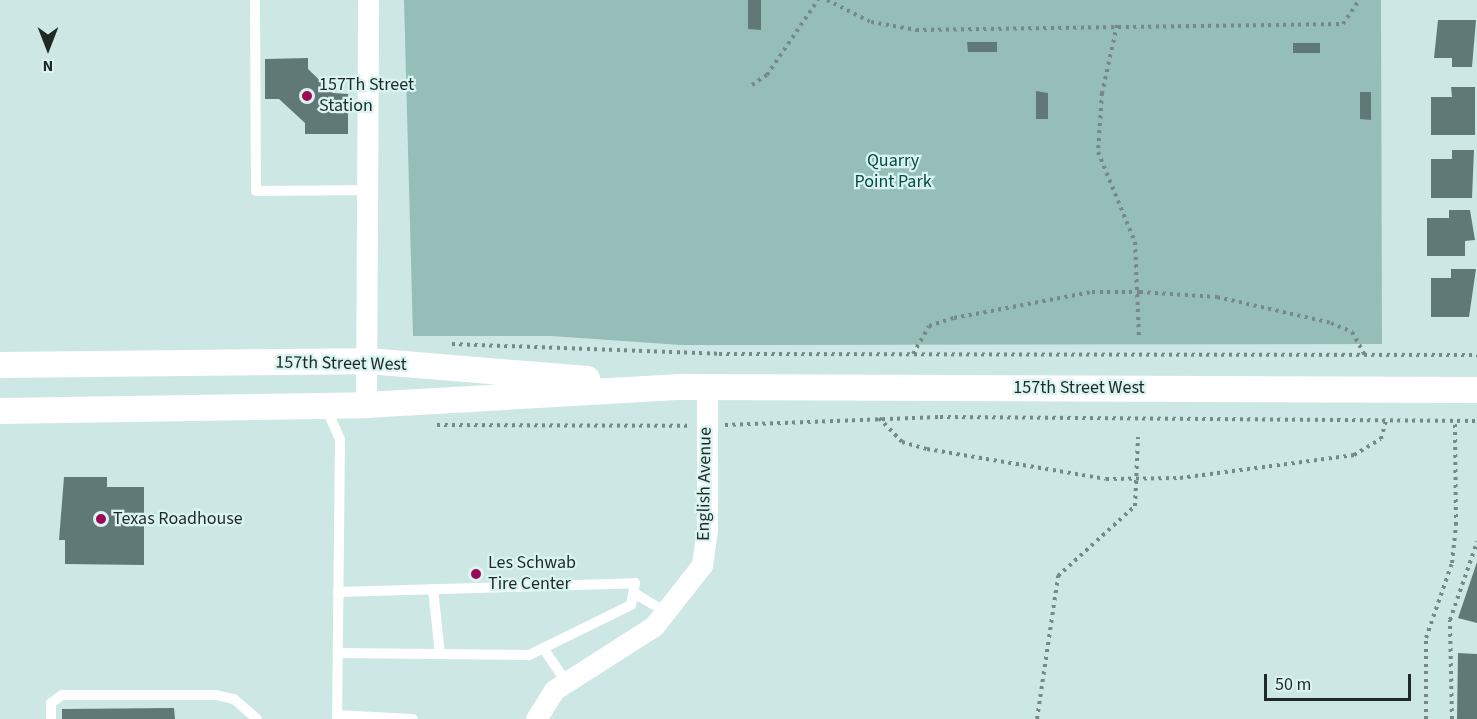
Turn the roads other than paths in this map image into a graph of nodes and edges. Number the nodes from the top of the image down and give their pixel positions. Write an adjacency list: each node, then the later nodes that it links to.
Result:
1 (255, 0): 3 (lane)
2 (368, 0): 3 (street)
3 (368, 190): 4 (street)
4 (368, 361): 5 (street, 157th Street West); 6 (street, 157th Street West); 9 (street)
5 (0, 365)
6 (680, 387): 7 (street, 157th Street West); 9 (street, 157th Street West)
7 (707, 387): 8 (street, 157th Street West); 15 (street, English Avenue)
8 (1477, 390)
9 (366, 405): 10 (street, 157th Street West)
10 (325, 406): 11 (street, 157th Street West); 13 (lane)
11 (0, 411)
12 (433, 589): 13 (lane); 14 (lane); 18 (lane)
13 (338, 592): 17 (lane)
14 (634, 593): 15 (lane); 16 (lane)
15 (666, 612): 19 (street, English Avenue)
16 (543, 648): 18 (lane); 19 (lane)
17 (339, 654): 18 (lane); 20 (lane)
18 (440, 654)
19 (567, 683): 24 (street, English Avenue)
20 (337, 717): 23 (lane)
21 (51, 719): 22 (lane)
22 (257, 719)
23 (413, 719)
24 (536, 719)

